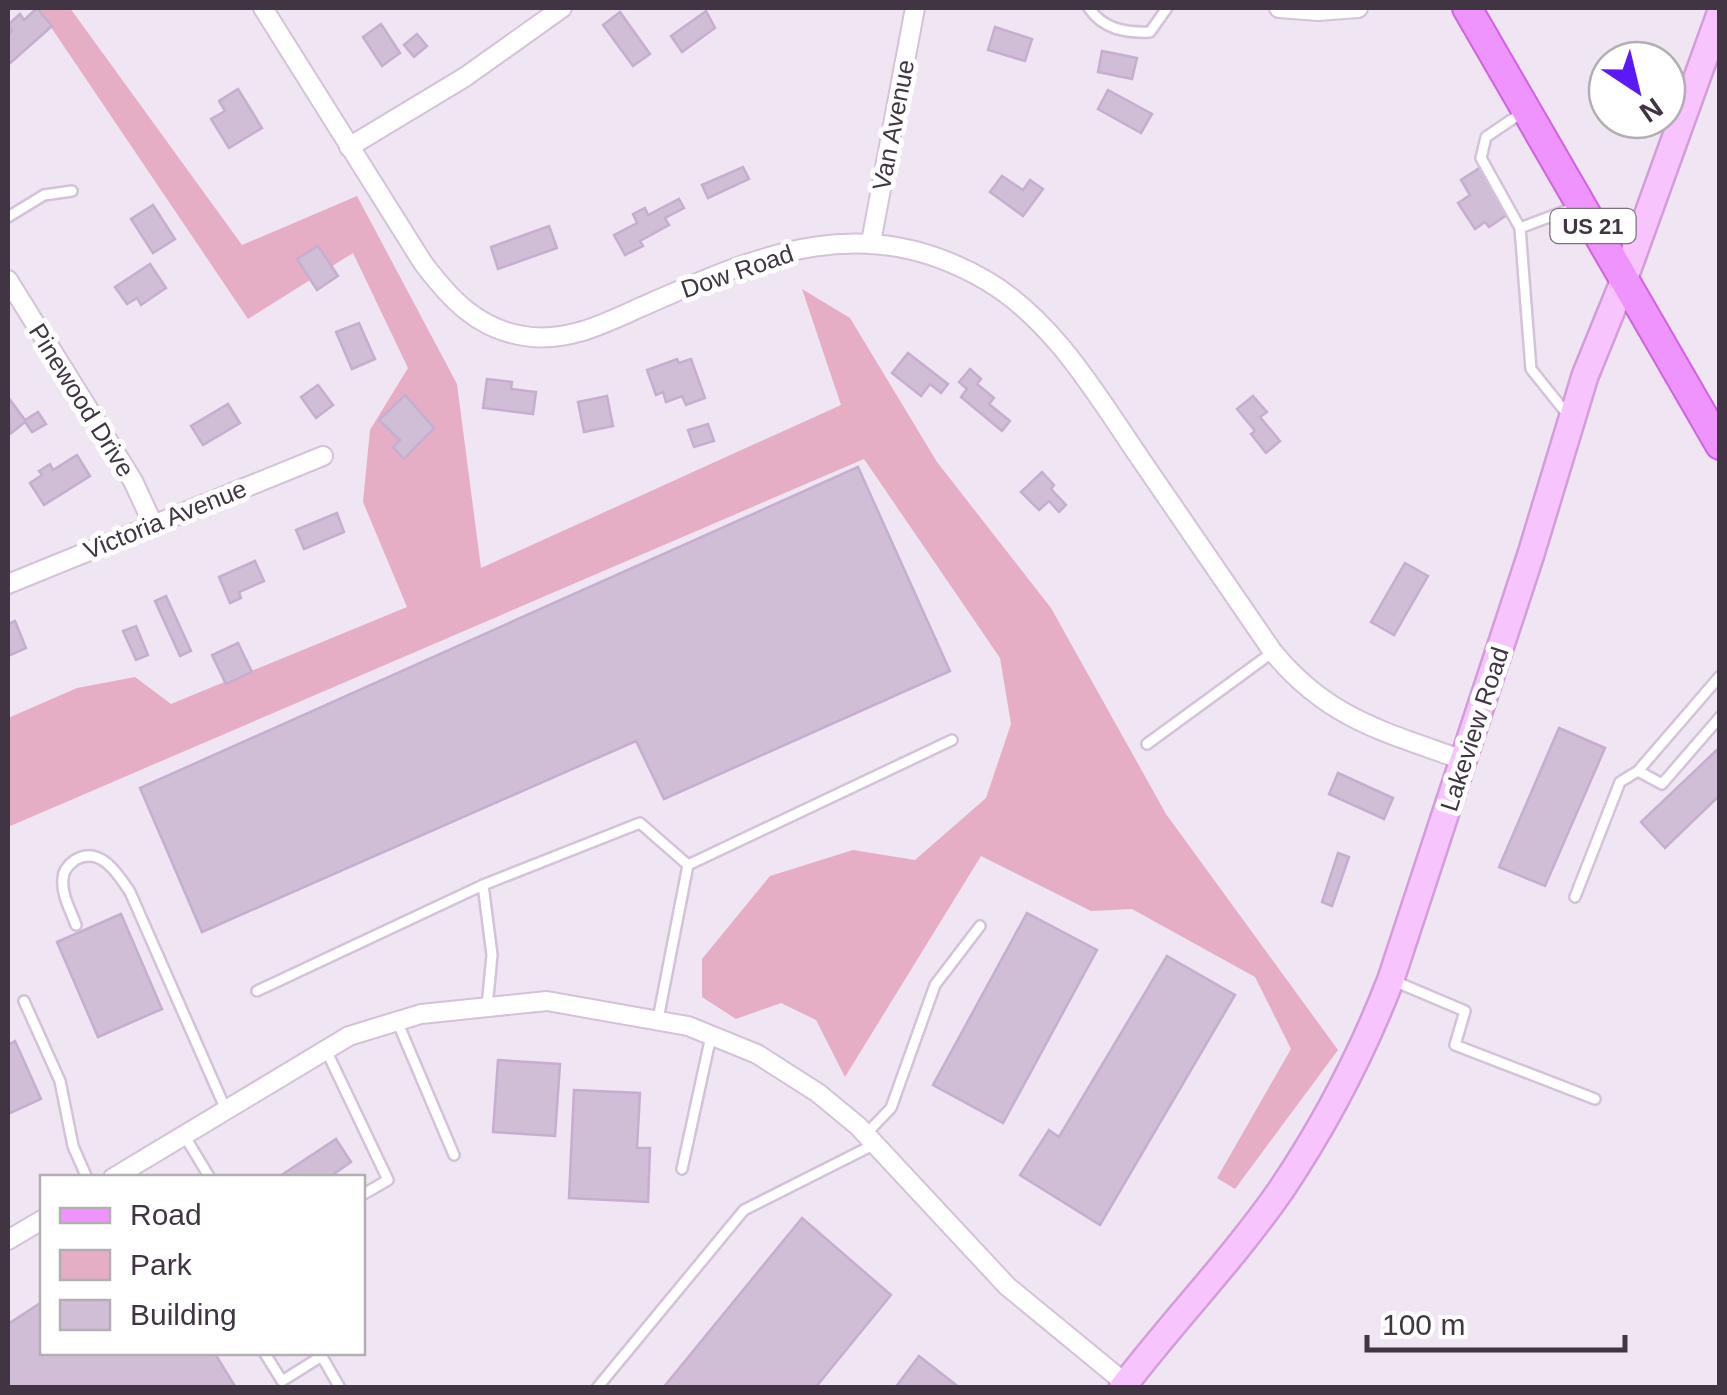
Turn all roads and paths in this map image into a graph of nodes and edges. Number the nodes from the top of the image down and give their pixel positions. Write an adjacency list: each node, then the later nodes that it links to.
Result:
1 (264, 8): 11 (street, Dow Road)
2 (562, 8): 11 (street)
3 (915, 8): 16 (street, Van Avenue)
4 (1090, 8): 5 (lane)
5 (1167, 8)
6 (1278, 8): 7 (street)
7 (1358, 8)
8 (1467, 8): 10 (main road, US 21)
9 (1720, 14): 18 (main road, Lakeview Road)
10 (1526, 110): 13 (main road, US 21); 15 (lane)
11 (349, 147): 16 (street, Dow Road)
12 (72, 191): 14 (lane)
13 (1581, 205): 15 (lane); 18 (main road, US 21)
14 (8, 217)
15 (1520, 228): 19 (lane)
16 (870, 242): 24 (street, Dow Road)
17 (8, 280): 22 (street, Pinewood Drive)
18 (1624, 280): 19 (main road, Lakeview Road); 20 (main road, US 21)
19 (1572, 420): 29 (main road, Lakeview Road)
20 (1720, 445)
21 (323, 456): 22 (street, Victoria Avenue)
22 (152, 522): 23 (street, Victoria Avenue)
23 (8, 584)
24 (1272, 652): 28 (lane); 29 (street, Dow Road)
25 (1720, 676): 30 (lane)
26 (1717, 724): 30 (lane)
27 (952, 740): 31 (lane)
28 (1147, 744)
29 (1464, 760): 36 (main road, Lakeview Road)
30 (1638, 770): 33 (lane)
31 (688, 865): 32 (lane); 41 (lane)
32 (483, 885): 37 (lane); 39 (lane)
33 (1574, 897)
34 (76, 925): 45 (lane)
35 (980, 926): 47 (lane)
36 (1391, 980): 44 (lane); 59 (main road, Lakeview Road)
37 (256, 991)
38 (24, 1001): 50 (lane)
39 (487, 1007): 40 (street); 41 (street)
40 (397, 1021): 43 (street); 48 (lane)
41 (658, 1021): 42 (street)
42 (712, 1036): 47 (street); 49 (lane)
43 (326, 1050): 45 (street); 53 (lane)
44 (1595, 1099)
45 (226, 1110): 46 (street)
46 (184, 1135): 51 (street); 52 (lane)
47 (870, 1139): 59 (street); 61 (lane)
48 (454, 1155)
49 (682, 1169)
50 (87, 1175)
51 (118, 1175)
52 (208, 1175)
53 (365, 1193)
54 (40, 1221): 55 (street)
55 (8, 1240)
56 (266, 1355): 57 (lane)
57 (319, 1355)
58 (321, 1355): 60 (lane)
59 (1124, 1385)
60 (340, 1388)
61 (597, 1388)

